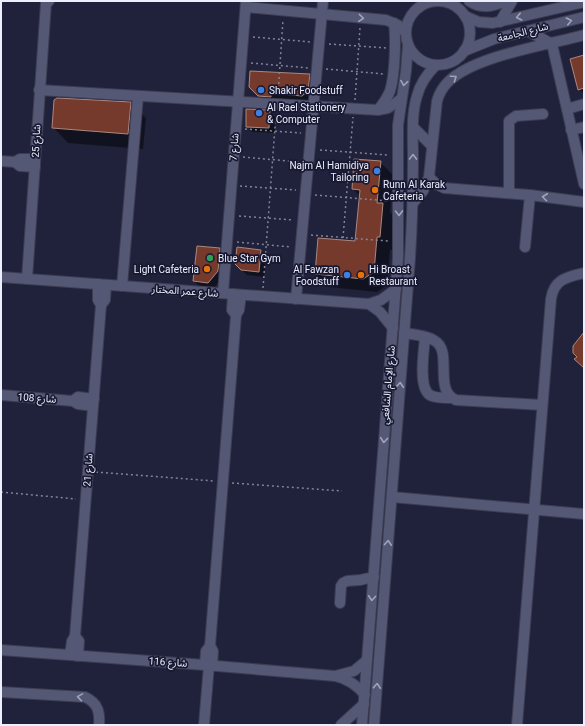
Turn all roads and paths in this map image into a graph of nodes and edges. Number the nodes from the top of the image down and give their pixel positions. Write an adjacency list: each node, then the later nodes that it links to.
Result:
1 (323, 1): 11 (street)
2 (412, 1): 12 (street)
3 (469, 1): 4 (street)
4 (507, 1)
5 (512, 1): 16 (street)
6 (46, 2): 25 (street, شارع 25)
7 (444, 2): 12 (street); 13 (street)
8 (584, 2): 16 (street, شارع الجامعة, one-way to 16)
9 (246, 4): 10 (street); 28 (street, شارع 7)
10 (284, 10): 11 (street); 29 (path)
11 (322, 14): 15 (street, one-way to 15); 31 (street)
12 (413, 14): 19 (street)
13 (465, 16): 16 (street, شارع الجامعة); 23 (street)
14 (584, 17): 18 (street, شارع الجامعة, one-way to 14)
15 (361, 18): 17 (street); 32 (path)
16 (500, 22)
17 (394, 23): 19 (street); 34 (street)
18 (528, 31): 22 (street); 23 (street, شارع الجامعة)
19 (406, 33): 21 (street)
20 (584, 35): 22 (street)
21 (408, 44): 24 (street); 27 (street, شارع الإمام الشافعي, one-way to 27)
22 (552, 44): 33 (street); 43 (street, one-way to 22)
23 (464, 51): 24 (street)
24 (436, 65): 37 (street, شارع الإمام الشافعي)
25 (39, 90): 26 (street); 52 (street, شارع 25)
26 (138, 96): 28 (street); 78 (street)
27 (401, 100): 34 (street); 36 (street, شارع الإمام الشافعي)
28 (237, 102): 29 (street); 38 (street, شارع 7)
29 (277, 104): 31 (street); 41 (path)
30 (584, 104): 33 (street)
31 (314, 106): 32 (street); 42 (street)
32 (354, 108): 34 (street); 46 (path)
33 (567, 109): 40 (street)
34 (378, 110): 36 (street)
35 (543, 114): 58 (street)
36 (398, 126): 47 (street, شارع الإمام الشافعي)
37 (413, 127): 43 (street); 63 (street, شارع الإمام الشافعي, one-way to 37)
38 (235, 128): 41 (path); 48 (street, شارع 7)
39 (584, 128): 40 (street)
40 (571, 130): 45 (street)
41 (275, 131): 42 (path); 49 (path)
42 (311, 134): 44 (street)
43 (432, 146): 53 (street)
44 (310, 149): 46 (path); 51 (street)
45 (580, 150): 54 (street)
46 (350, 153): 47 (path); 60 (path)
47 (398, 156): 61 (street, شارع الإمام الشافعي)
48 (233, 157): 49 (path); 55 (street, شارع 7)
49 (273, 160): 51 (path); 56 (path)
50 (1, 161): 52 (street)
51 (308, 162): 57 (street)
52 (35, 163): 76 (street, شارع 25)
53 (429, 177): 58 (street); 63 (street)
54 (584, 182)
55 (231, 185): 56 (path); 64 (street, شارع 7)
56 (271, 188): 57 (path); 65 (path)
57 (306, 193): 60 (path); 66 (street)
58 (509, 193): 59 (street)
59 (530, 195): 62 (street, one-way to 59); 72 (street)
60 (346, 197): 61 (path); 68 (path)
61 (398, 201): 70 (street, شارع الإمام الشافعي, one-way to 70)
62 (584, 202)
63 (413, 203): 85 (street, شارع الإمام الشافعي)
64 (228, 215): 65 (path); 69 (street, شارع 7)
65 (269, 218): 66 (path); 71 (path)
66 (303, 221): 67 (street)
67 (302, 234): 68 (path); 73 (street)
68 (343, 238): 70 (path)
69 (227, 241): 71 (path); 80 (street, شارع 7)
70 (398, 242): 79 (street, شارع الإمام الشافعي)
71 (267, 245): 73 (path); 81 (path)
72 (525, 247)
73 (301, 248): 82 (street)
74 (584, 273): 90 (street)
75 (1, 277): 76 (street, شارع عمر المختار)
76 (27, 279): 77 (street, شارع عمر المختار)
77 (102, 284): 78 (street, شارع عمر المختار); 89 (street, شارع 21)
78 (122, 286): 80 (street, شارع عمر المختار)
79 (396, 289): 83 (street, شارع عمر المختار); 84 (street, شارع الإمام الشافعي)
80 (232, 294): 81 (street, شارع عمر المختار); 101 (street, شارع 7)
81 (263, 296): 82 (street, شارع عمر المختار)
82 (296, 299): 83 (street, شارع عمر المختار)
83 (369, 304): 84 (street)
84 (393, 328): 96 (street, شارع الإمام الشافعي, one-way to 96)
85 (404, 333): 86 (street); 92 (street, شارع الإمام الشافعي, one-way to 85)
86 (425, 337): 88 (street); 88 (street)
87 (1, 395): 89 (street, شارع 108)
88 (451, 398): 90 (street)
89 (94, 403): 93 (street, شارع 21)
90 (542, 406): 94 (street)
91 (1, 492): 93 (path)
92 (392, 496): 94 (street); 109 (street, شارع الإمام الشافعي, one-way to 92)
93 (86, 500): 99 (street, شارع 21)
94 (534, 509): 95 (street); 110 (street)
95 (584, 514)
96 (374, 577): 97 (street); 100 (street, شارع الإمام الشافعي, one-way to 100)
97 (340, 603)
98 (1, 650): 99 (street, شارع 116)
99 (74, 656): 101 (street, شارع 116)
100 (368, 660): 102 (street, شارع 116); 104 (street, شارع الإمام الشافعي)
101 (209, 665): 102 (street, شارع 116); 106 (street, شارع 7)
102 (335, 676): 104 (street, شارع 116)
103 (1, 692): 105 (street, one-way to 103)
104 (364, 700): 107 (street); 108 (street, شارع الإمام الشافعي)
105 (99, 725)
106 (204, 725)
107 (341, 725)
108 (362, 725)
109 (374, 725)
110 (517, 725)

